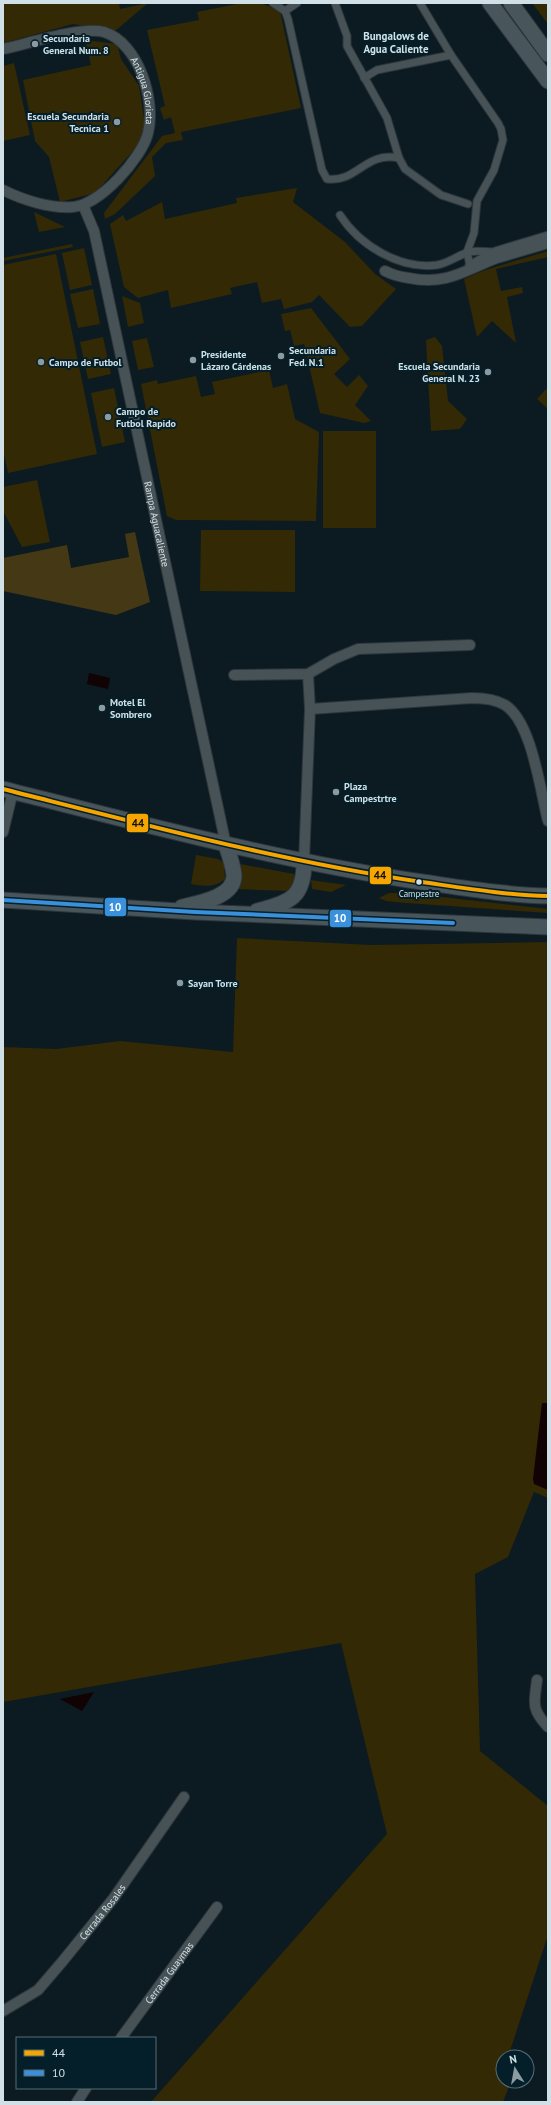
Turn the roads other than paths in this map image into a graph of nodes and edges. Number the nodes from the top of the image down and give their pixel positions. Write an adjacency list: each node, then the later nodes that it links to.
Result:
1 (273, 3): 7 (street)
2 (297, 3): 7 (street)
3 (335, 3): 11 (street)
4 (420, 3): 10 (street)
5 (490, 3): 12 (main road)
6 (511, 3): 9 (main road)
7 (285, 11): 13 (street)
8 (3, 49): 17 (street, Antigua Glorieta)
9 (548, 54)
10 (451, 55): 11 (street); 15 (street)
11 (364, 78): 13 (street)
12 (548, 81)
13 (399, 158): 16 (street)
14 (3, 190): 17 (street, Antigua Glorieta)
15 (477, 201): 16 (street); 19 (street)
16 (468, 204): 19 (street)
17 (83, 205): 33 (street, Rampa Aguacaliente)
18 (340, 216): 22 (street)
19 (475, 217): 22 (street)
20 (548, 235): 23 (street)
21 (548, 243): 24 (street)
22 (467, 252): 23 (street); 24 (street)
23 (493, 252): 24 (street)
24 (470, 268): 25 (street)
25 (385, 271)
26 (470, 645): 27 (street)
27 (308, 674): 28 (street); 29 (street)
28 (234, 675)
29 (310, 709): 31 (street); 34 (street)
30 (8, 790): 32 (street); 33 (main road)
31 (548, 821)
32 (3, 832)
33 (226, 844): 34 (main road); 37 (main road)
34 (304, 862): 35 (main road); 38 (main road)
35 (548, 896)
36 (3, 900): 37 (main road)
37 (172, 910): 38 (main road)
38 (246, 914): 39 (main road)
39 (548, 927)
40 (537, 1680): 41 (street)
41 (548, 1727)
42 (184, 1797): 44 (street, Cerrada Rosales)
43 (218, 1907): 45 (street, Cerrada Guaymas)
44 (3, 2011)
45 (122, 2037)
46 (85, 2089): 47 (street)
47 (77, 2102)

